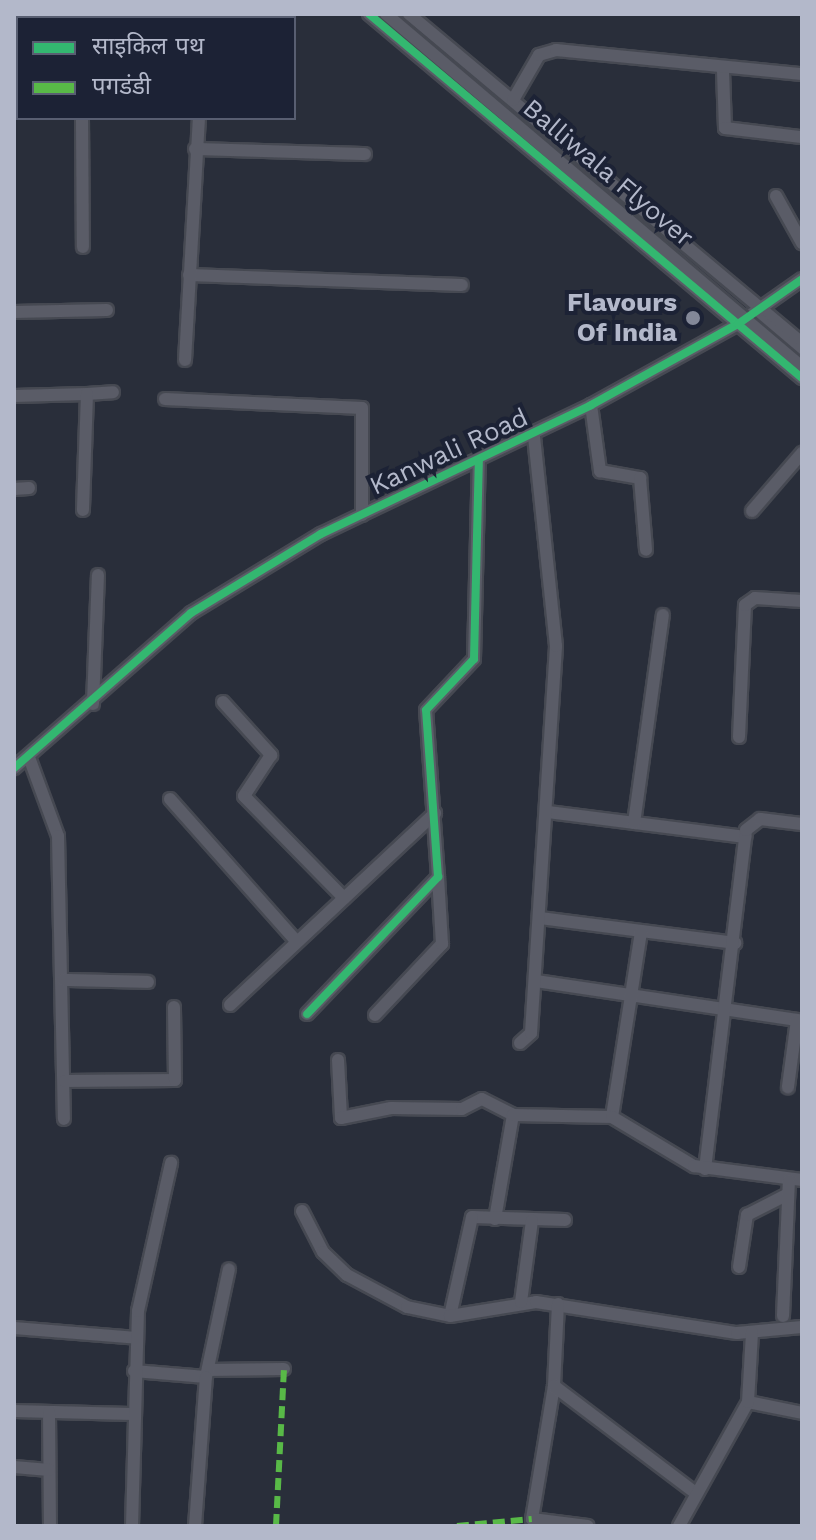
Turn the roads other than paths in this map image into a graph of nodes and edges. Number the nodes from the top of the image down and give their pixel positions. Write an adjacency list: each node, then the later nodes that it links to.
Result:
1 (369, 14): 15 (street)
2 (386, 14): 30 (street, Balliwala Flyover, bridge)
3 (398, 14): 28 (street, Balliwala Flyover)
4 (409, 14): 7 (street)
5 (723, 71): 6 (street); 7 (street); 10 (street)
6 (802, 74)
7 (513, 100): 14 (street)
8 (82, 120): 17 (street)
9 (199, 120): 11 (street)
10 (801, 137)
11 (195, 149): 12 (street); 19 (street)
12 (365, 154)
13 (776, 196): 16 (street)
14 (656, 218): 15 (street); 18 (street)
15 (637, 240): 20 (street)
16 (802, 243)
17 (83, 247)
18 (699, 255): 20 (street); 23 (street)
19 (189, 275): 22 (street); 29 (street)
20 (681, 277): 26 (street)
21 (802, 279): 23 (street, Kanwali Road)
22 (462, 285)
23 (762, 308): 26 (street, Kanwali Road); 27 (street)
24 (107, 310): 25 (street)
25 (14, 312)
26 (738, 324): 31 (street); 36 (street, Kanwali Road)
27 (802, 343)
28 (802, 356)
29 (185, 360)
30 (802, 367)
31 (802, 378)
32 (113, 392): 33 (street)
33 (87, 394): 34 (street); 42 (street)
34 (14, 396)
35 (165, 399): 44 (street)
36 (591, 405): 37 (street, Kanwali Road); 45 (street)
37 (534, 435): 39 (street, Kanwali Road); 55 (street)
38 (802, 454): 43 (street)
39 (479, 461): 44 (street, Kanwali Road); 56 (street)
40 (29, 488): 41 (street)
41 (14, 489)
42 (83, 510)
43 (752, 511)
44 (362, 515): 50 (street, Kanwali Road)
45 (646, 550)
46 (98, 575): 50 (street)
47 (802, 601): 51 (street)
48 (663, 615): 57 (street)
49 (223, 702): 61 (street)
50 (93, 704): 52 (street, Kanwali Road)
51 (739, 737)
52 (30, 760): 53 (street, Kanwali Road); 66 (street)
53 (14, 768)
54 (170, 799): 64 (street)
55 (548, 812): 57 (street); 62 (street)
56 (435, 813): 60 (street); 61 (street)
57 (634, 823): 59 (street)
58 (802, 824): 59 (street)
59 (745, 837): 65 (street)
60 (438, 877): 73 (street); 74 (street)
61 (344, 898): 64 (street)
62 (540, 918): 63 (street); 67 (street)
63 (641, 931): 65 (street); 69 (street)
64 (297, 942): 70 (street)
65 (735, 943): 72 (street)
66 (63, 980): 68 (street); 77 (street)
67 (536, 981): 69 (street); 75 (street)
68 (148, 982)
69 (634, 996): 72 (street); 80 (street)
70 (230, 1005)
71 (174, 1007): 77 (street)
72 (727, 1011): 78 (street); 83 (street)
73 (307, 1014)
74 (375, 1015)
75 (520, 1043)
76 (338, 1060): 79 (street)
77 (65, 1081): 81 (street)
78 (788, 1087)
79 (513, 1115): 80 (street); 87 (street)
80 (612, 1117): 83 (street)
81 (64, 1119)
82 (171, 1163): 99 (street)
83 (705, 1169): 84 (street)
84 (796, 1180): 85 (street)
85 (788, 1194): 90 (street); 95 (street)
86 (302, 1211): 94 (street)
87 (495, 1219): 89 (street); 94 (street)
88 (565, 1220): 89 (street)
89 (532, 1221): 92 (street)
90 (739, 1267)
91 (229, 1269): 102 (street)
92 (521, 1302): 93 (street); 94 (street)
93 (558, 1304): 98 (street); 103 (street)
94 (450, 1316)
95 (783, 1316)
96 (802, 1327): 98 (street)
97 (14, 1328): 99 (street)
98 (752, 1332): 104 (street)
99 (137, 1338): 101 (street)
100 (284, 1369): 102 (street)
101 (134, 1371): 102 (street); 108 (street)
102 (207, 1373): 114 (street)
103 (554, 1386): 111 (street); 115 (street)
104 (748, 1402): 107 (street); 111 (street)
105 (14, 1411): 106 (street)
106 (49, 1412): 108 (street); 110 (street)
107 (802, 1413)
108 (131, 1414): 113 (street)
109 (14, 1467): 110 (street)
110 (49, 1470): 112 (street)
111 (694, 1492): 116 (street)
112 (50, 1526)
113 (132, 1526)
114 (195, 1526)
115 (588, 1526)
116 (679, 1526)

